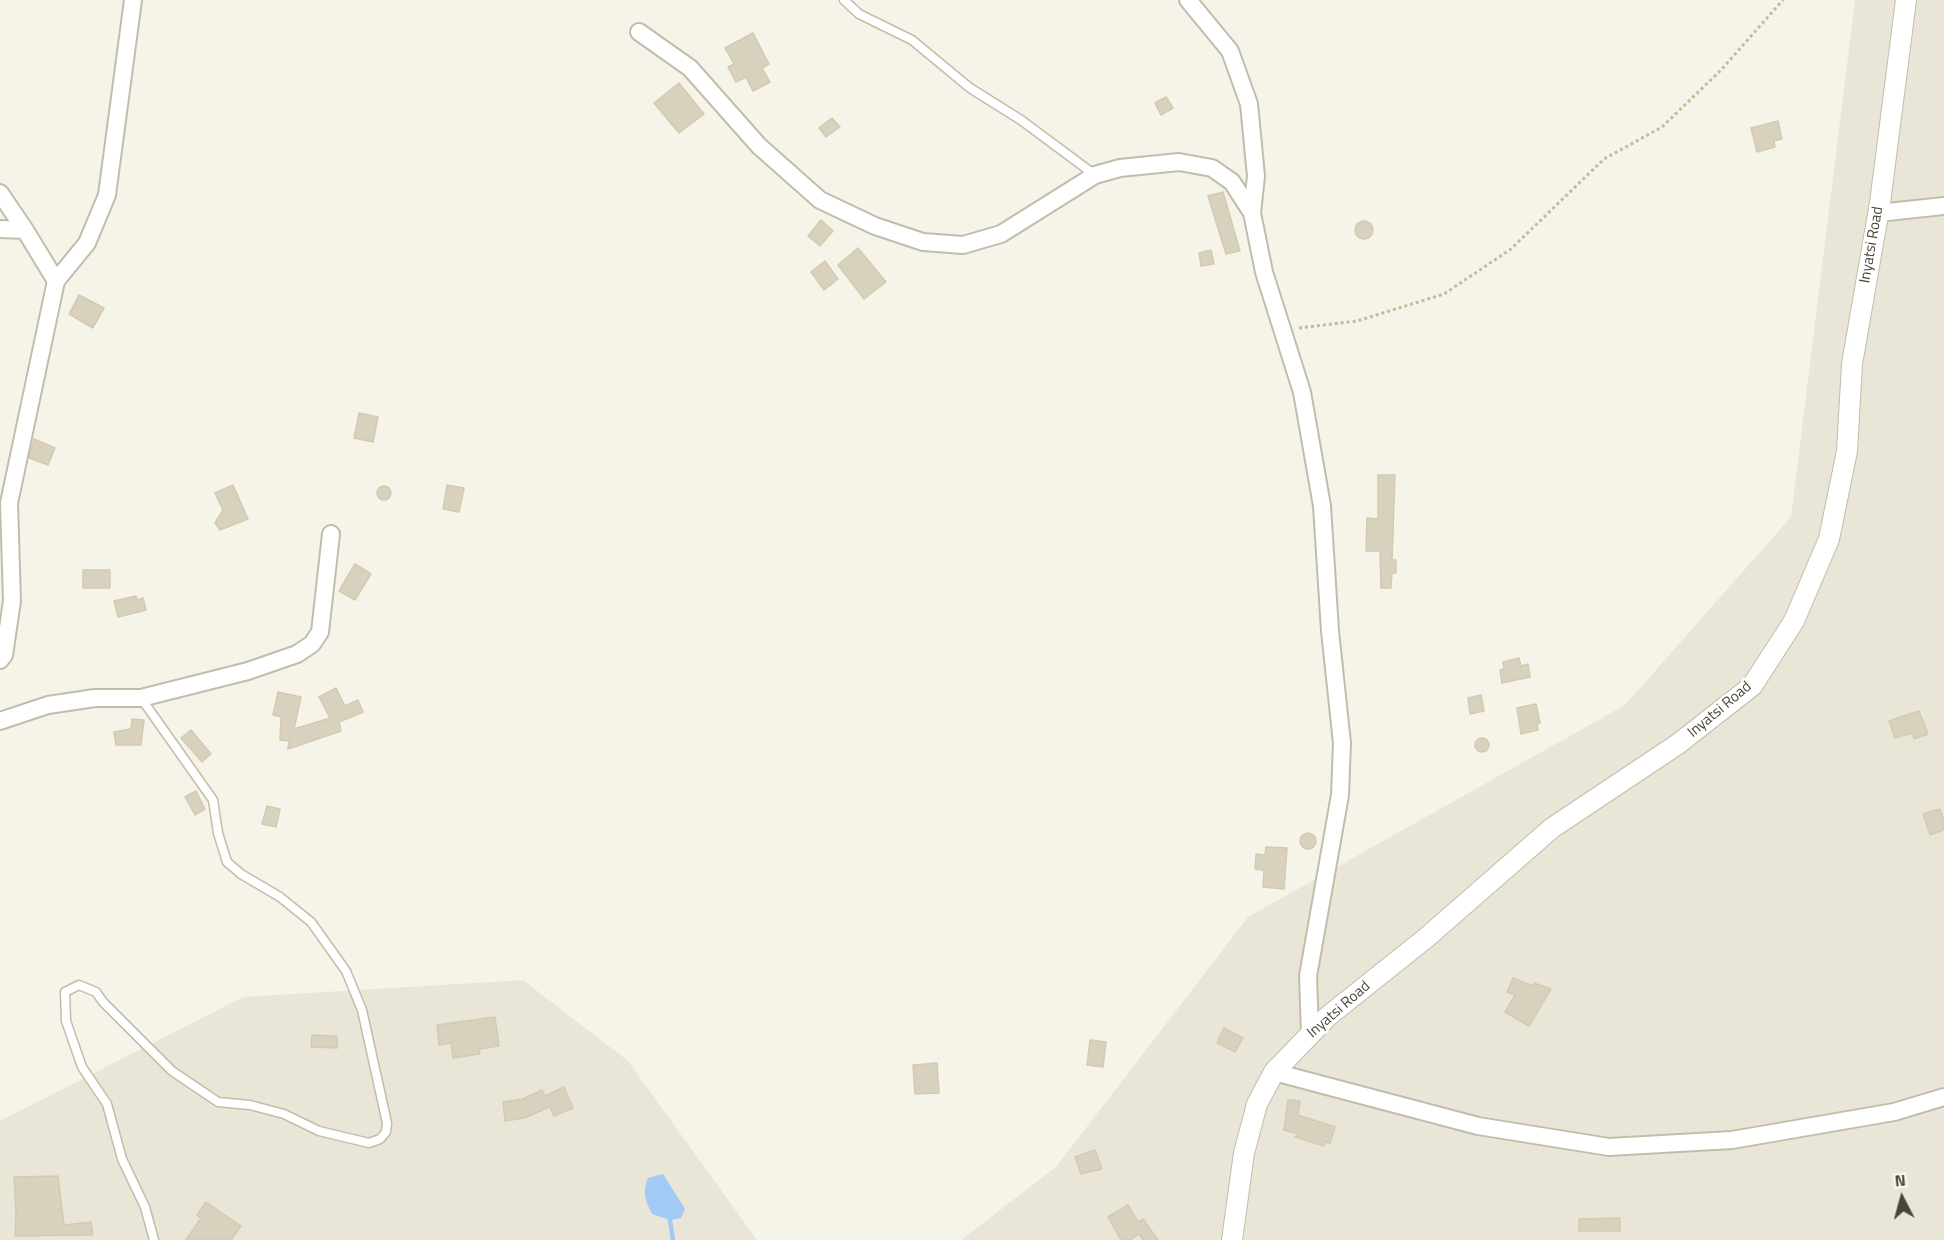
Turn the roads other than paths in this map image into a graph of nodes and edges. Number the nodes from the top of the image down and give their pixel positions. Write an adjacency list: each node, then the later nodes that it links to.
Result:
1 (133, 0): 13 (street)
2 (844, 0): 6 (lane)
3 (1188, 0): 9 (street)
4 (1906, 0): 10 (street, Inyatsi Road)
5 (639, 32): 6 (street)
6 (1095, 175): 9 (street)
7 (0, 196): 12 (street)
8 (1944, 206): 10 (street)
9 (1251, 213): 18 (street)
10 (1878, 213): 18 (street, Inyatsi Road)
11 (0, 229): 12 (street)
12 (25, 230): 13 (street)
13 (56, 281): 15 (street)
14 (331, 534): 16 (street)
15 (0, 660)
16 (141, 699): 17 (street); 21 (lane)
17 (0, 721)
18 (1310, 1034): 19 (street, Inyatsi Road)
19 (1274, 1072): 20 (street); 22 (street, Inyatsi Road)
20 (1944, 1097)
21 (154, 1240)
22 (1232, 1240)

